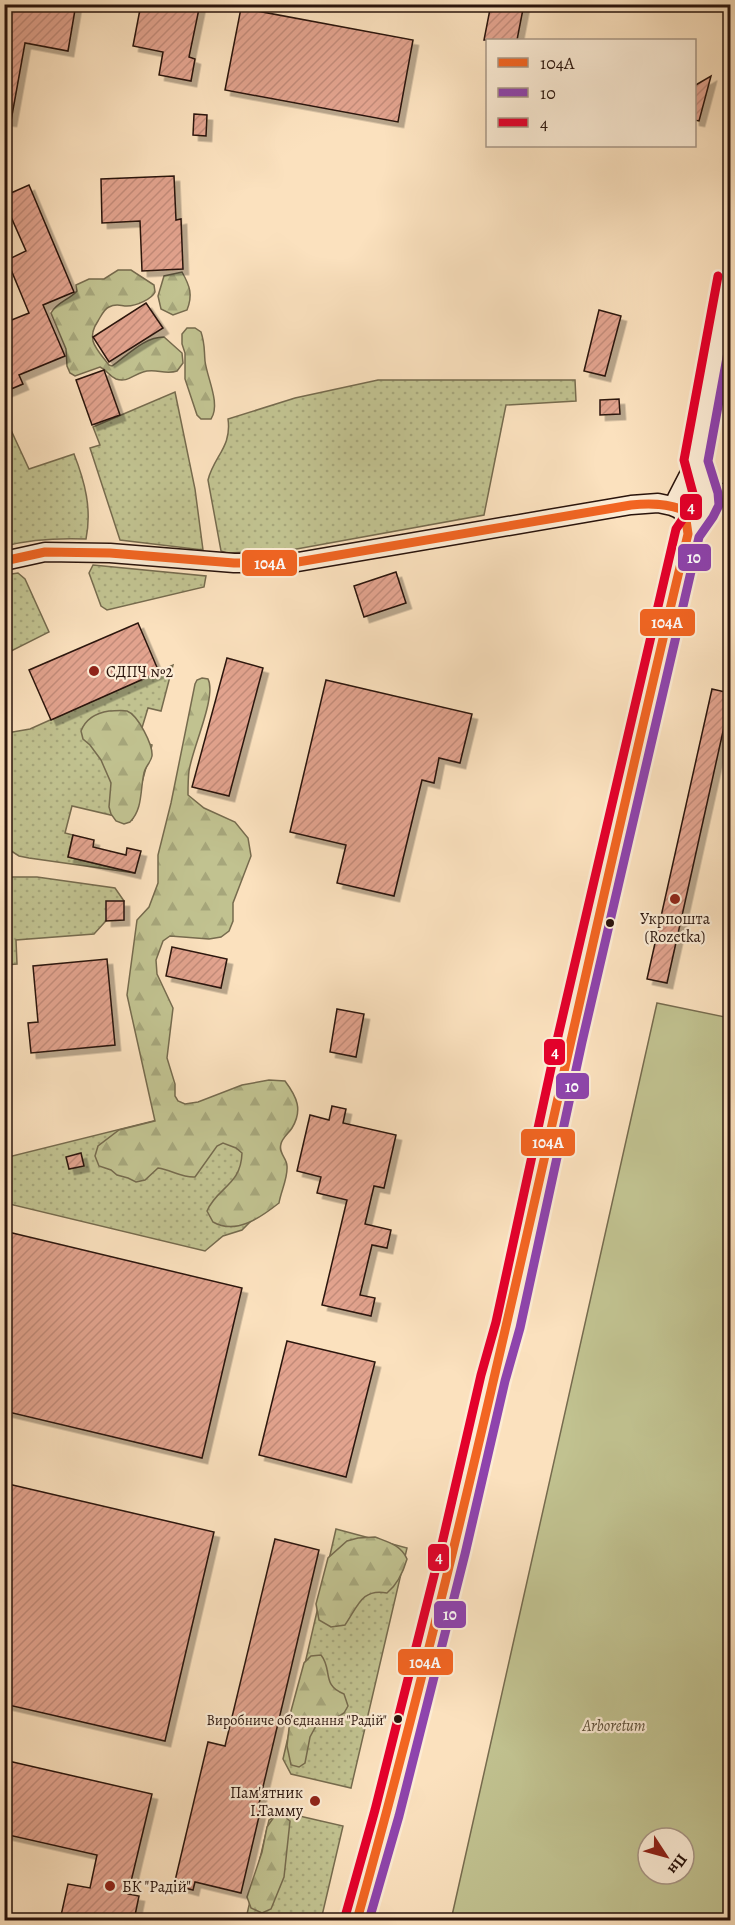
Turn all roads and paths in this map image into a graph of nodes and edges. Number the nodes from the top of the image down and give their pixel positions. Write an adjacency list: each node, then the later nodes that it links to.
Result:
1 (724, 4): 2 (street)
2 (730, 9)
3 (730, 278): 4 (main road)
4 (696, 461): 5 (main road); 6 (main road)
5 (682, 488): 6 (main road); 8 (main road); 9 (main road)
6 (702, 488): 7 (main road); 10 (main road)
7 (725, 494): 10 (main road)
8 (658, 503): 9 (main road); 12 (main road)
9 (681, 509): 10 (main road); 11 (main road)
10 (703, 510): 11 (main road)
11 (688, 532): 13 (main road)
12 (4, 561)
13 (357, 1920)

